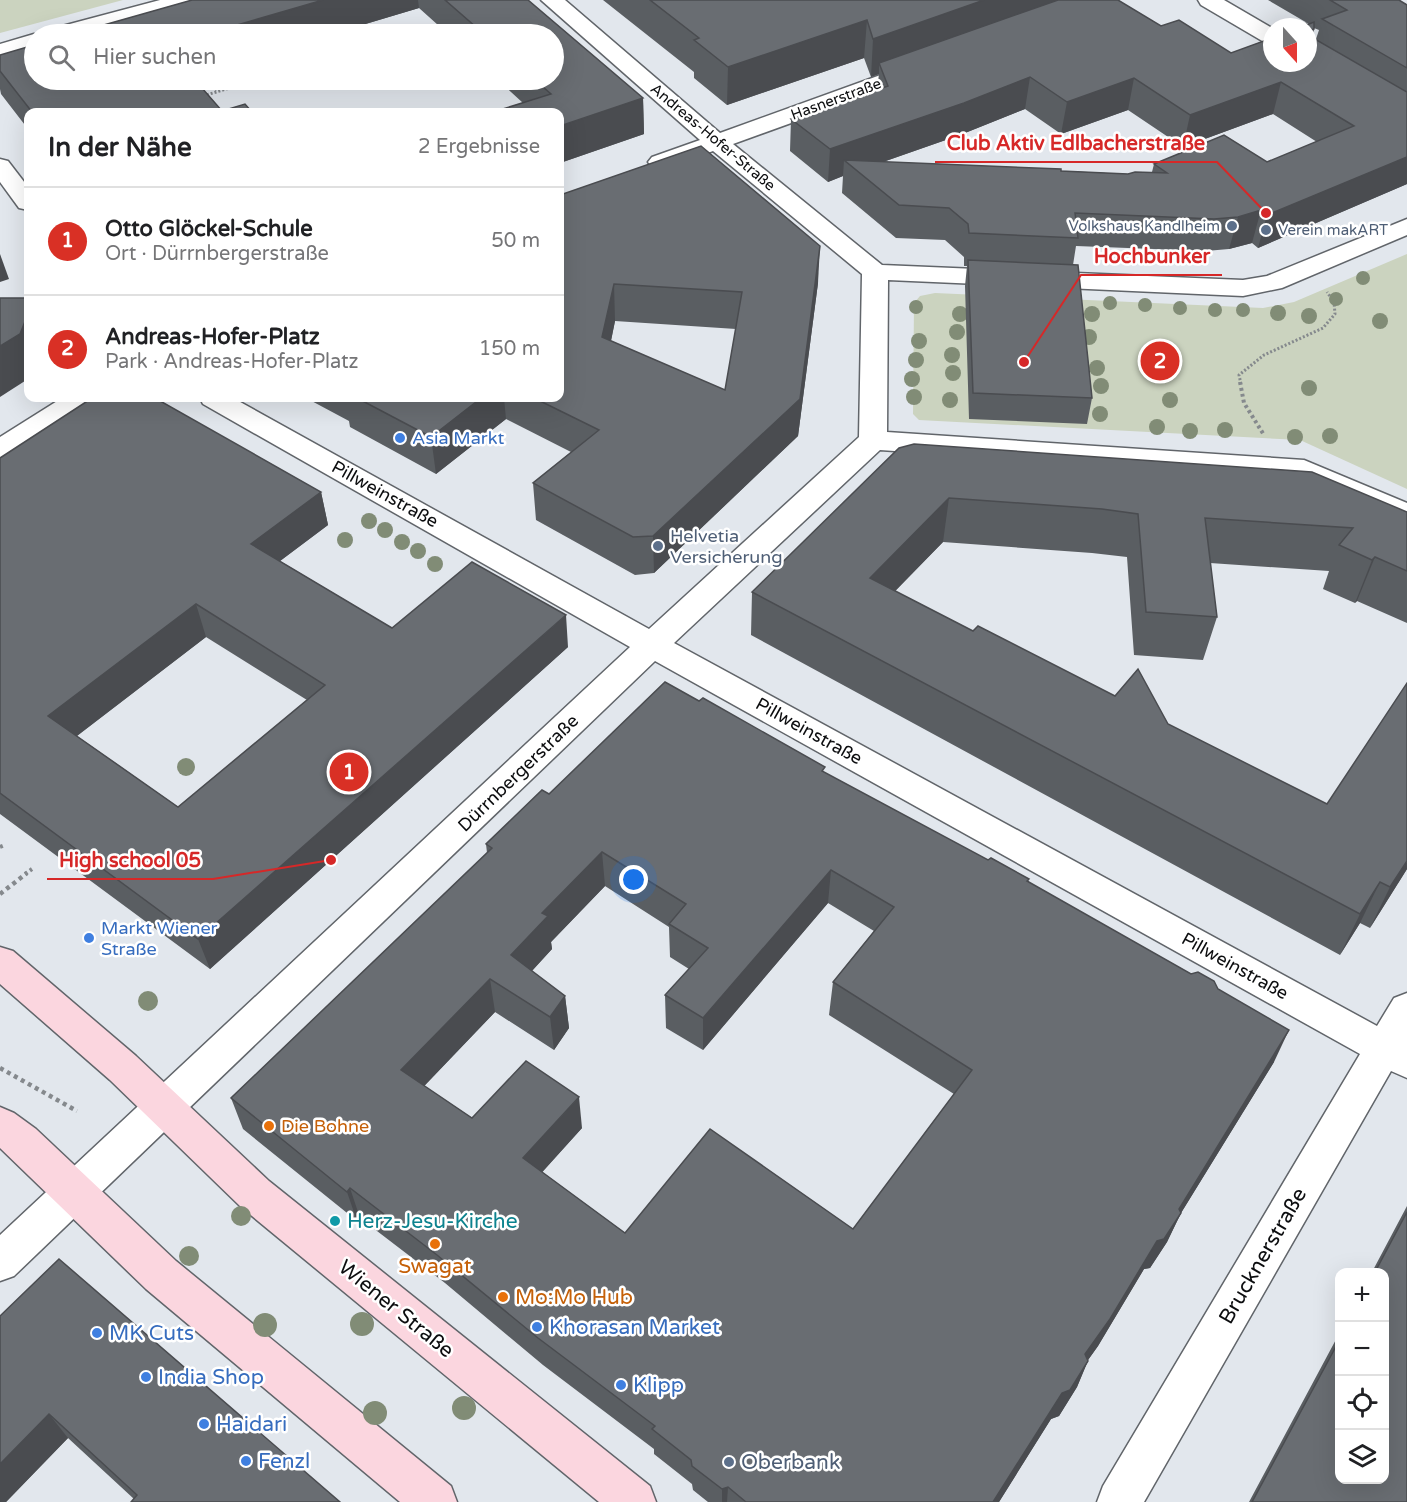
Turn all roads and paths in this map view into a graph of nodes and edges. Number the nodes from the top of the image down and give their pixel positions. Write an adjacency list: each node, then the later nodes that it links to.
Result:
1 (184, 0): 4 (street)
2 (552, 0): 12 (street, Andreas-Hofer-Straße)
3 (1209, 0): 5 (street)
4 (96, 24)
5 (1263, 32)
6 (24, 44): 7 (street)
7 (0, 51)
8 (939, 62): 12 (street, Hasnerstraße)
9 (221, 90): 10 (path)
10 (218, 91): 11 (path)
11 (196, 98)
12 (717, 142): 14 (street, Hasnerstraße); 17 (street, Andreas-Hofer-Straße)
13 (0, 166): 15 (street)
14 (636, 170)
15 (24, 198)
16 (1407, 226): 17 (street)
17 (875, 272): 21 (street)
18 (1323, 285): 22 (path)
19 (75, 402): 23 (street)
20 (220, 402): 25 (street, Pillweinstraße)
21 (873, 440): 24 (street); 25 (street, Dürrnbergerstraße)
22 (1269, 444)
23 (0, 450)
24 (1407, 515)
25 (652, 645): 30 (street, Pillweinstraße); 32 (street, Dürrnbergerstraße)
26 (32, 869): 27 (path)
27 (0, 894)
28 (0, 962): 32 (main road, Wiener Straße)
29 (1407, 1009): 30 (street, Brucknerstraße)
30 (1396, 1055): 39 (street, Brucknerstraße)
31 (0, 1068): 33 (path)
32 (165, 1108): 35 (street); 38 (main road, Wiener Straße)
33 (77, 1111)
34 (0, 1125): 35 (main road)
35 (74, 1192): 36 (street); 37 (main road)
36 (0, 1262)
37 (435, 1502)
38 (634, 1502)
39 (1119, 1502)

